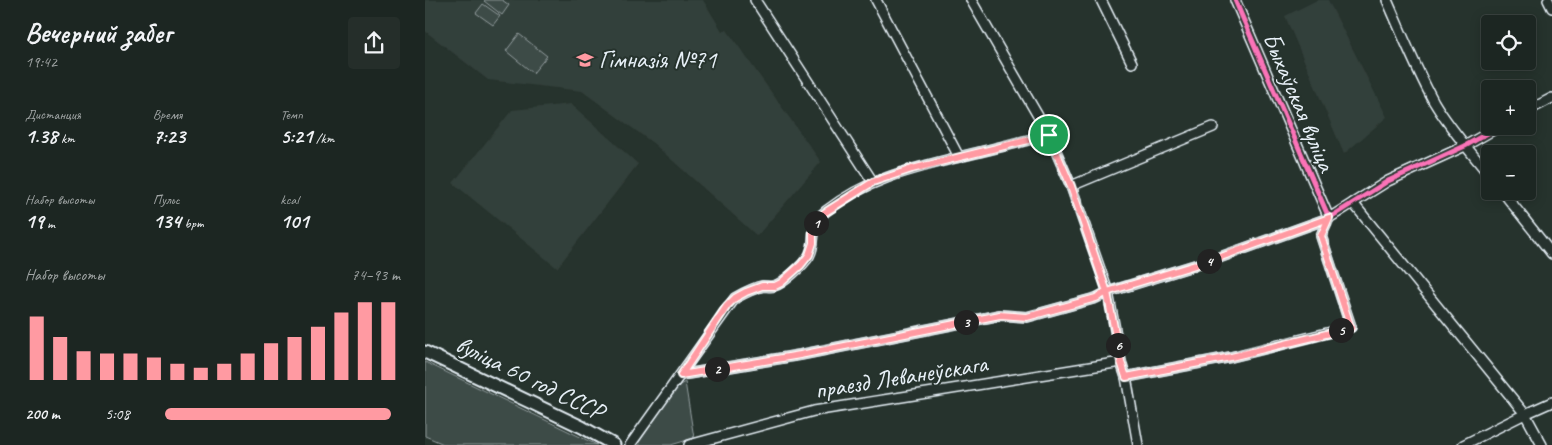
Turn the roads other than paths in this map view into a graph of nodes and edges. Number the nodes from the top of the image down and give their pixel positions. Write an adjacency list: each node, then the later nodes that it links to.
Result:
1 (755, 0): 18 (street)
2 (876, 0): 16 (street)
3 (971, 0): 13 (street)
4 (1101, 0): 9 (street)
5 (1235, 0): 22 (street, Быхаўская вуліца)
6 (1387, 0): 15 (street)
7 (1548, 0): 8 (street)
8 (1552, 8)
9 (1132, 62)
10 (1552, 98): 11 (street)
11 (1536, 106)
12 (1213, 127): 19 (street)
13 (1049, 135): 16 (street); 19 (street)
14 (1484, 135): 15 (street)
15 (1465, 146): 17 (street); 21 (street)
16 (959, 157): 18 (street)
17 (1481, 165)
18 (873, 182): 27 (street)
19 (1071, 186): 24 (street)
20 (1509, 200): 23 (street)
21 (1353, 203): 22 (street); 30 (street)
22 (1329, 218): 24 (street); 28 (street)
23 (1552, 254)
24 (1107, 292): 26 (street); 27 (street)
25 (425, 352): 31 (street, вуліца 60 год СССР)
26 (1121, 362): 28 (street); 33 (street, праезд Леванеўскага)
27 (681, 375): 32 (street)
28 (1126, 377): 34 (street)
29 (1552, 402): 30 (street)
30 (1525, 414): 35 (street); 36 (street)
31 (614, 445)
32 (630, 445)
33 (689, 445)
34 (1138, 445)
35 (1463, 445)
36 (1542, 445)

